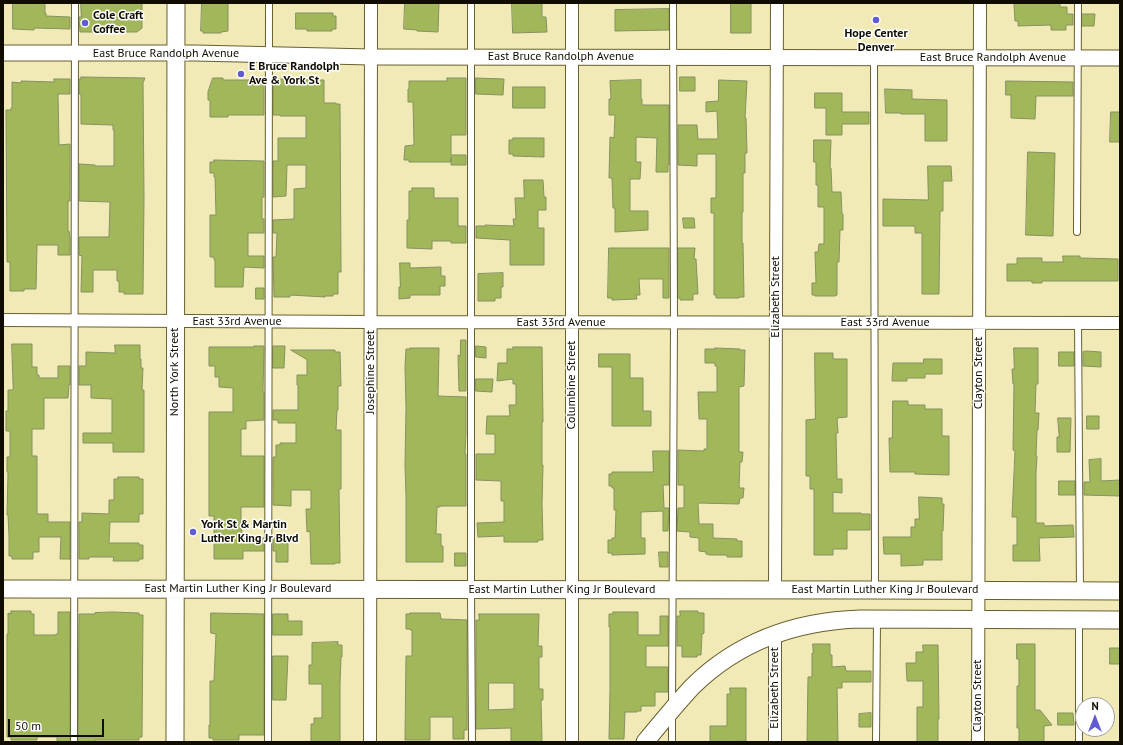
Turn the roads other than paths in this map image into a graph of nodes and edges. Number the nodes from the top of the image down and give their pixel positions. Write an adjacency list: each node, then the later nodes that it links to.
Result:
1 (75, 3): 12 (lane)
2 (176, 3): 13 (main road, North York Street)
3 (269, 3): 14 (lane)
4 (371, 3): 15 (street, Josephine Street)
5 (471, 3): 16 (lane)
6 (572, 3): 17 (street, Columbine Street)
7 (673, 3): 18 (lane)
8 (777, 3): 19 (street, Elizabeth Street)
9 (980, 3): 21 (street, Clayton Street)
10 (1078, 3): 22 (lane)
11 (3, 53): 12 (street, East Bruce Randolph Avenue)
12 (74, 53): 13 (street, East Bruce Randolph Avenue); 26 (lane)
13 (175, 53): 14 (street, East Bruce Randolph Avenue); 27 (main road, North York Street)
14 (269, 55): 15 (street, East Bruce Randolph Avenue); 28 (lane)
15 (371, 57): 16 (street, East Bruce Randolph Avenue); 29 (street, Josephine Street)
16 (471, 57): 17 (street, East Bruce Randolph Avenue); 30 (lane)
17 (572, 57): 18 (street, East Bruce Randolph Avenue); 31 (street, Columbine Street)
18 (672, 58): 19 (street, East Bruce Randolph Avenue); 32 (lane)
19 (777, 58): 20 (street, East Bruce Randolph Avenue); 33 (street, Elizabeth Street)
20 (874, 58): 21 (street, East Bruce Randolph Avenue); 34 (lane)
21 (980, 58): 22 (street, East Bruce Randolph Avenue); 35 (street, Clayton Street)
22 (1078, 58): 23 (street, East Bruce Randolph Avenue); 24 (lane)
23 (1120, 58)
24 (1077, 232)
25 (3, 320): 26 (street, East 33rd Avenue)
26 (74, 320): 27 (street, East 33rd Avenue); 39 (lane)
27 (175, 321): 28 (street, East 33rd Avenue); 40 (main road, North York Street)
28 (269, 322): 29 (street, East 33rd Avenue); 41 (lane)
29 (371, 322): 30 (street, East 33rd Avenue); 42 (street, Josephine Street)
30 (471, 322): 31 (street, East 33rd Avenue); 43 (lane)
31 (572, 323): 32 (street, East 33rd Avenue); 44 (street, Columbine Street)
32 (674, 323): 33 (street, East 33rd Avenue); 45 (lane)
33 (776, 323): 34 (street, East 33rd Avenue); 46 (street, Elizabeth Street)
34 (875, 323): 35 (street, East 33rd Avenue); 47 (lane)
35 (979, 323): 36 (street, East 33rd Avenue); 48 (street, Clayton Street)
36 (1078, 323): 37 (street, East 33rd Avenue); 49 (lane)
37 (1120, 323)
38 (3, 588): 39 (main road, East Martin Luther King Jr Boulevard)
39 (74, 589): 40 (main road, East Martin Luther King Jr Boulevard); 57 (lane)
40 (175, 589): 41 (main road, East Martin Luther King Jr Boulevard); 58 (main road, North York Street)
41 (268, 589): 42 (main road, East Martin Luther King Jr Boulevard); 59 (lane)
42 (371, 589): 43 (main road, East Martin Luther King Jr Boulevard); 60 (street, Josephine Street)
43 (470, 590): 44 (main road, East Martin Luther King Jr Boulevard); 61 (lane)
44 (572, 590): 45 (main road, East Martin Luther King Jr Boulevard); 62 (street, Columbine Street)
45 (672, 590): 46 (main road, East Martin Luther King Jr Boulevard); 56 (lane)
46 (775, 590): 47 (main road, East Martin Luther King Jr Boulevard)
47 (875, 590): 48 (main road, East Martin Luther King Jr Boulevard)
48 (978, 591): 49 (main road, East Martin Luther King Jr Boulevard); 52 (street, Clayton Street)
49 (1080, 591): 50 (main road, East Martin Luther King Jr Boulevard)
50 (1120, 592)
51 (876, 619): 52 (main road); 55 (main road); 66 (lane)
52 (978, 619): 53 (main road); 67 (street, Clayton Street)
53 (1080, 620): 54 (main road); 68 (lane)
54 (1120, 620)
55 (776, 634): 56 (main road); 65 (street, Elizabeth Street)
56 (672, 711): 63 (main road); 64 (lane)
57 (74, 742)
58 (175, 742)
59 (268, 742)
60 (370, 742)
61 (472, 742)
62 (572, 742)
63 (645, 742)
64 (672, 742)
65 (775, 742)
66 (876, 742)
67 (978, 742)
68 (1079, 742)

